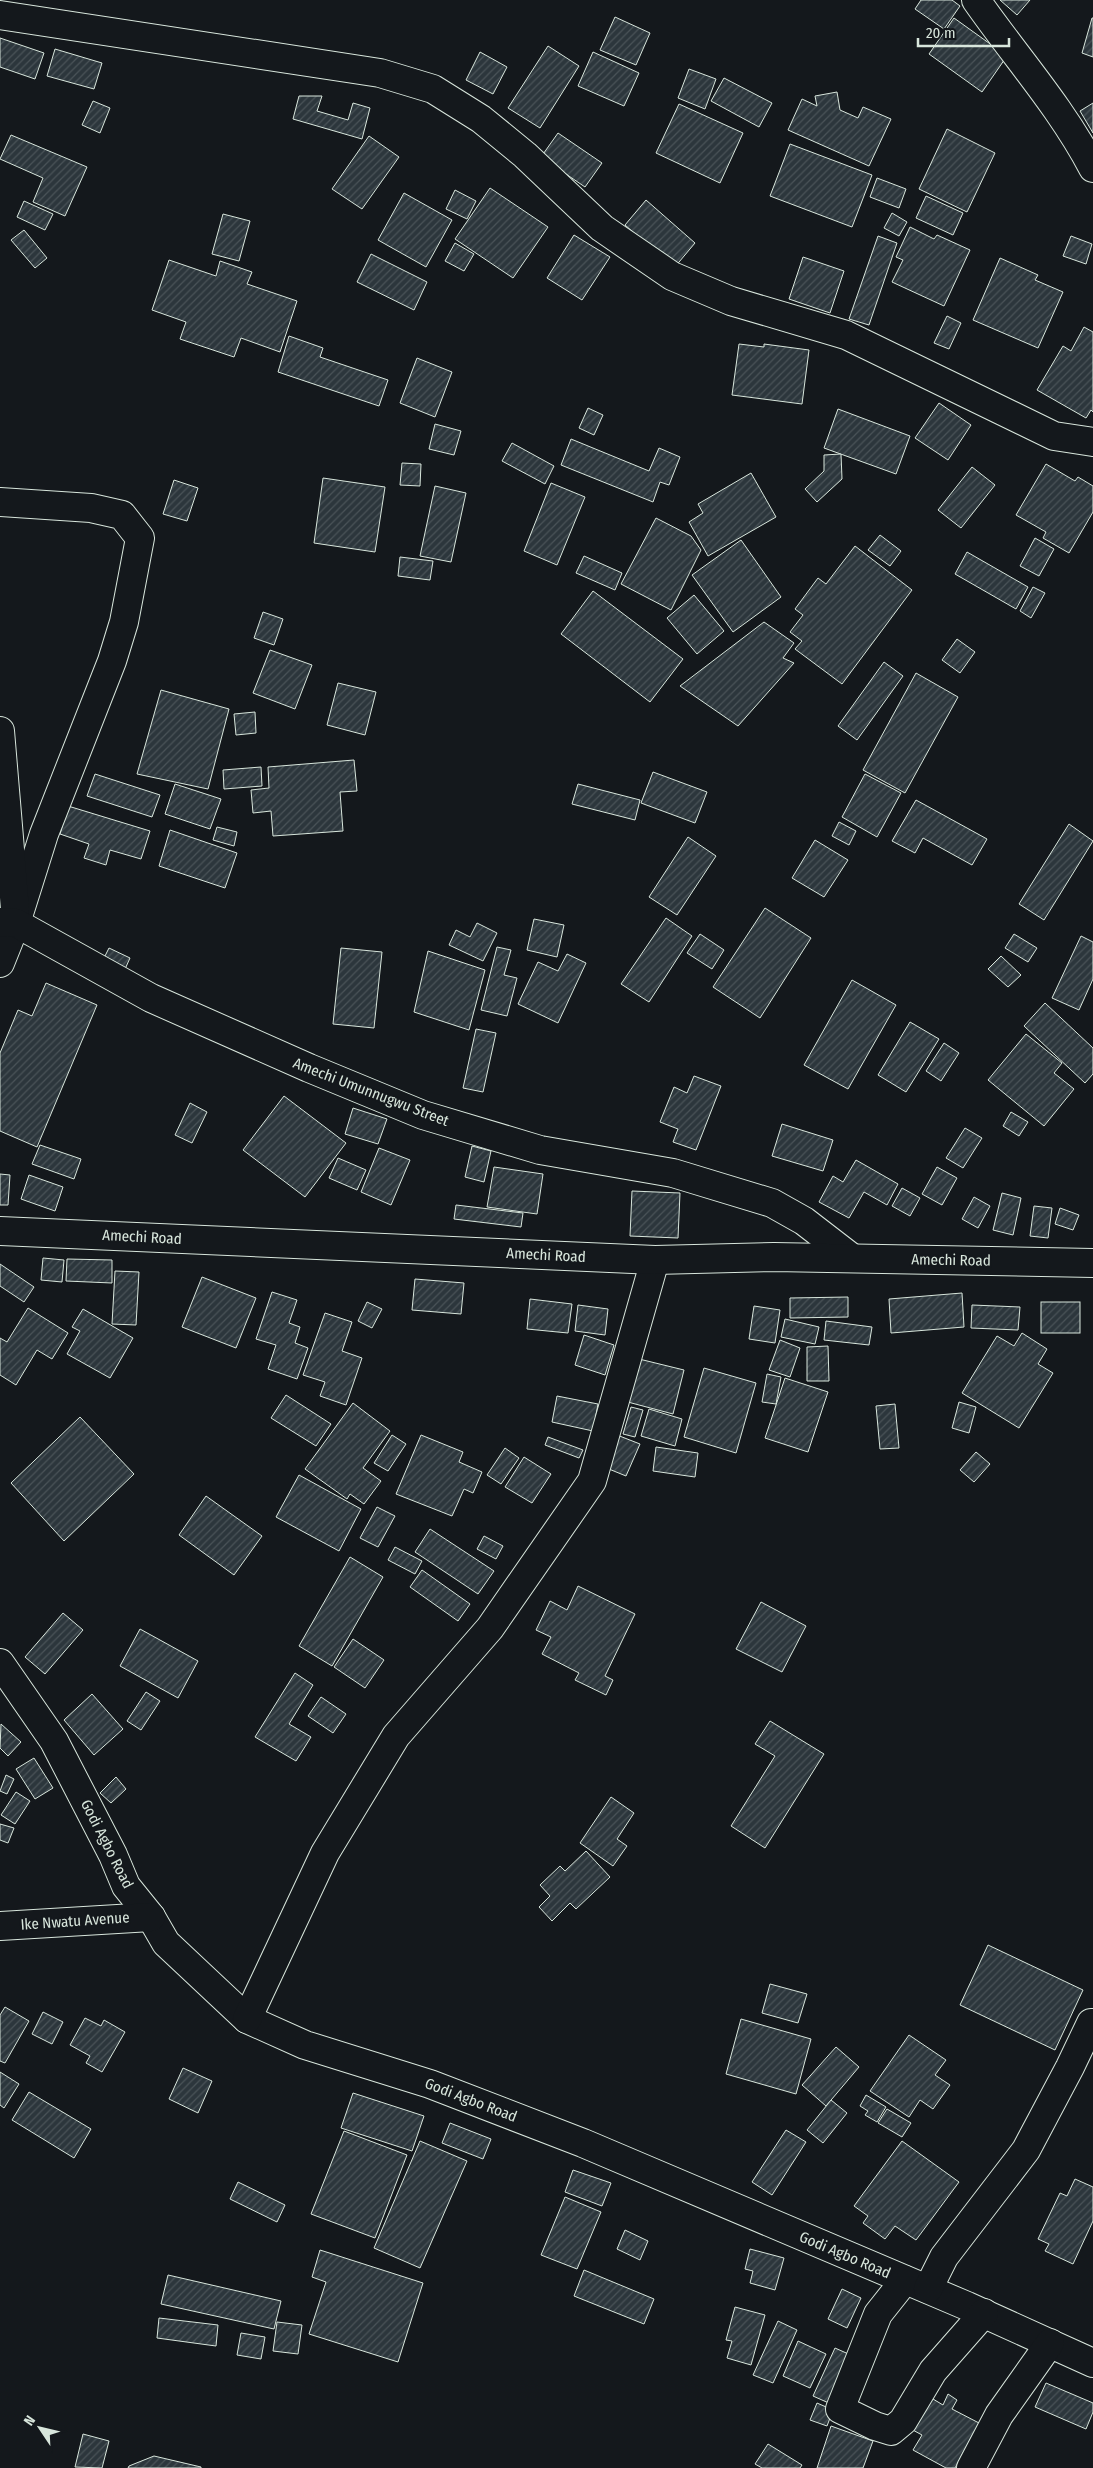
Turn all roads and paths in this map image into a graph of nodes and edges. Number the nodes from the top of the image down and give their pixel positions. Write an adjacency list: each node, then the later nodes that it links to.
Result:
1 (976, 0): 3 (street)
2 (0, 15): 4 (street)
3 (1093, 168)
4 (1093, 442)
5 (0, 502): 7 (street)
6 (0, 730): 7 (street)
7 (8, 922): 8 (street); 10 (street, Amechi Umunnugwu Street)
8 (0, 963)
9 (0, 1231): 11 (street, Amechi Road)
10 (852, 1258): 11 (street, Amechi Road); 12 (street, Amechi Road)
11 (655, 1260): 16 (street)
12 (1093, 1263)
13 (0, 1663): 14 (street, Godi Agbo Road)
14 (151, 1916): 15 (street, Ike Nwatu Avenue); 16 (street, Godi Agbo Road)
15 (0, 1926)
16 (247, 2019): 18 (street, Godi Agbo Road)
17 (1091, 2023): 18 (street)
18 (916, 2284): 19 (street, Godi Agbo Road); 19 (street)
19 (984, 2313): 20 (street, Godi Agbo Road)
20 (1050, 2343): 21 (street, Godi Agbo Road); 22 (street)
21 (1093, 2363)
22 (971, 2468)

